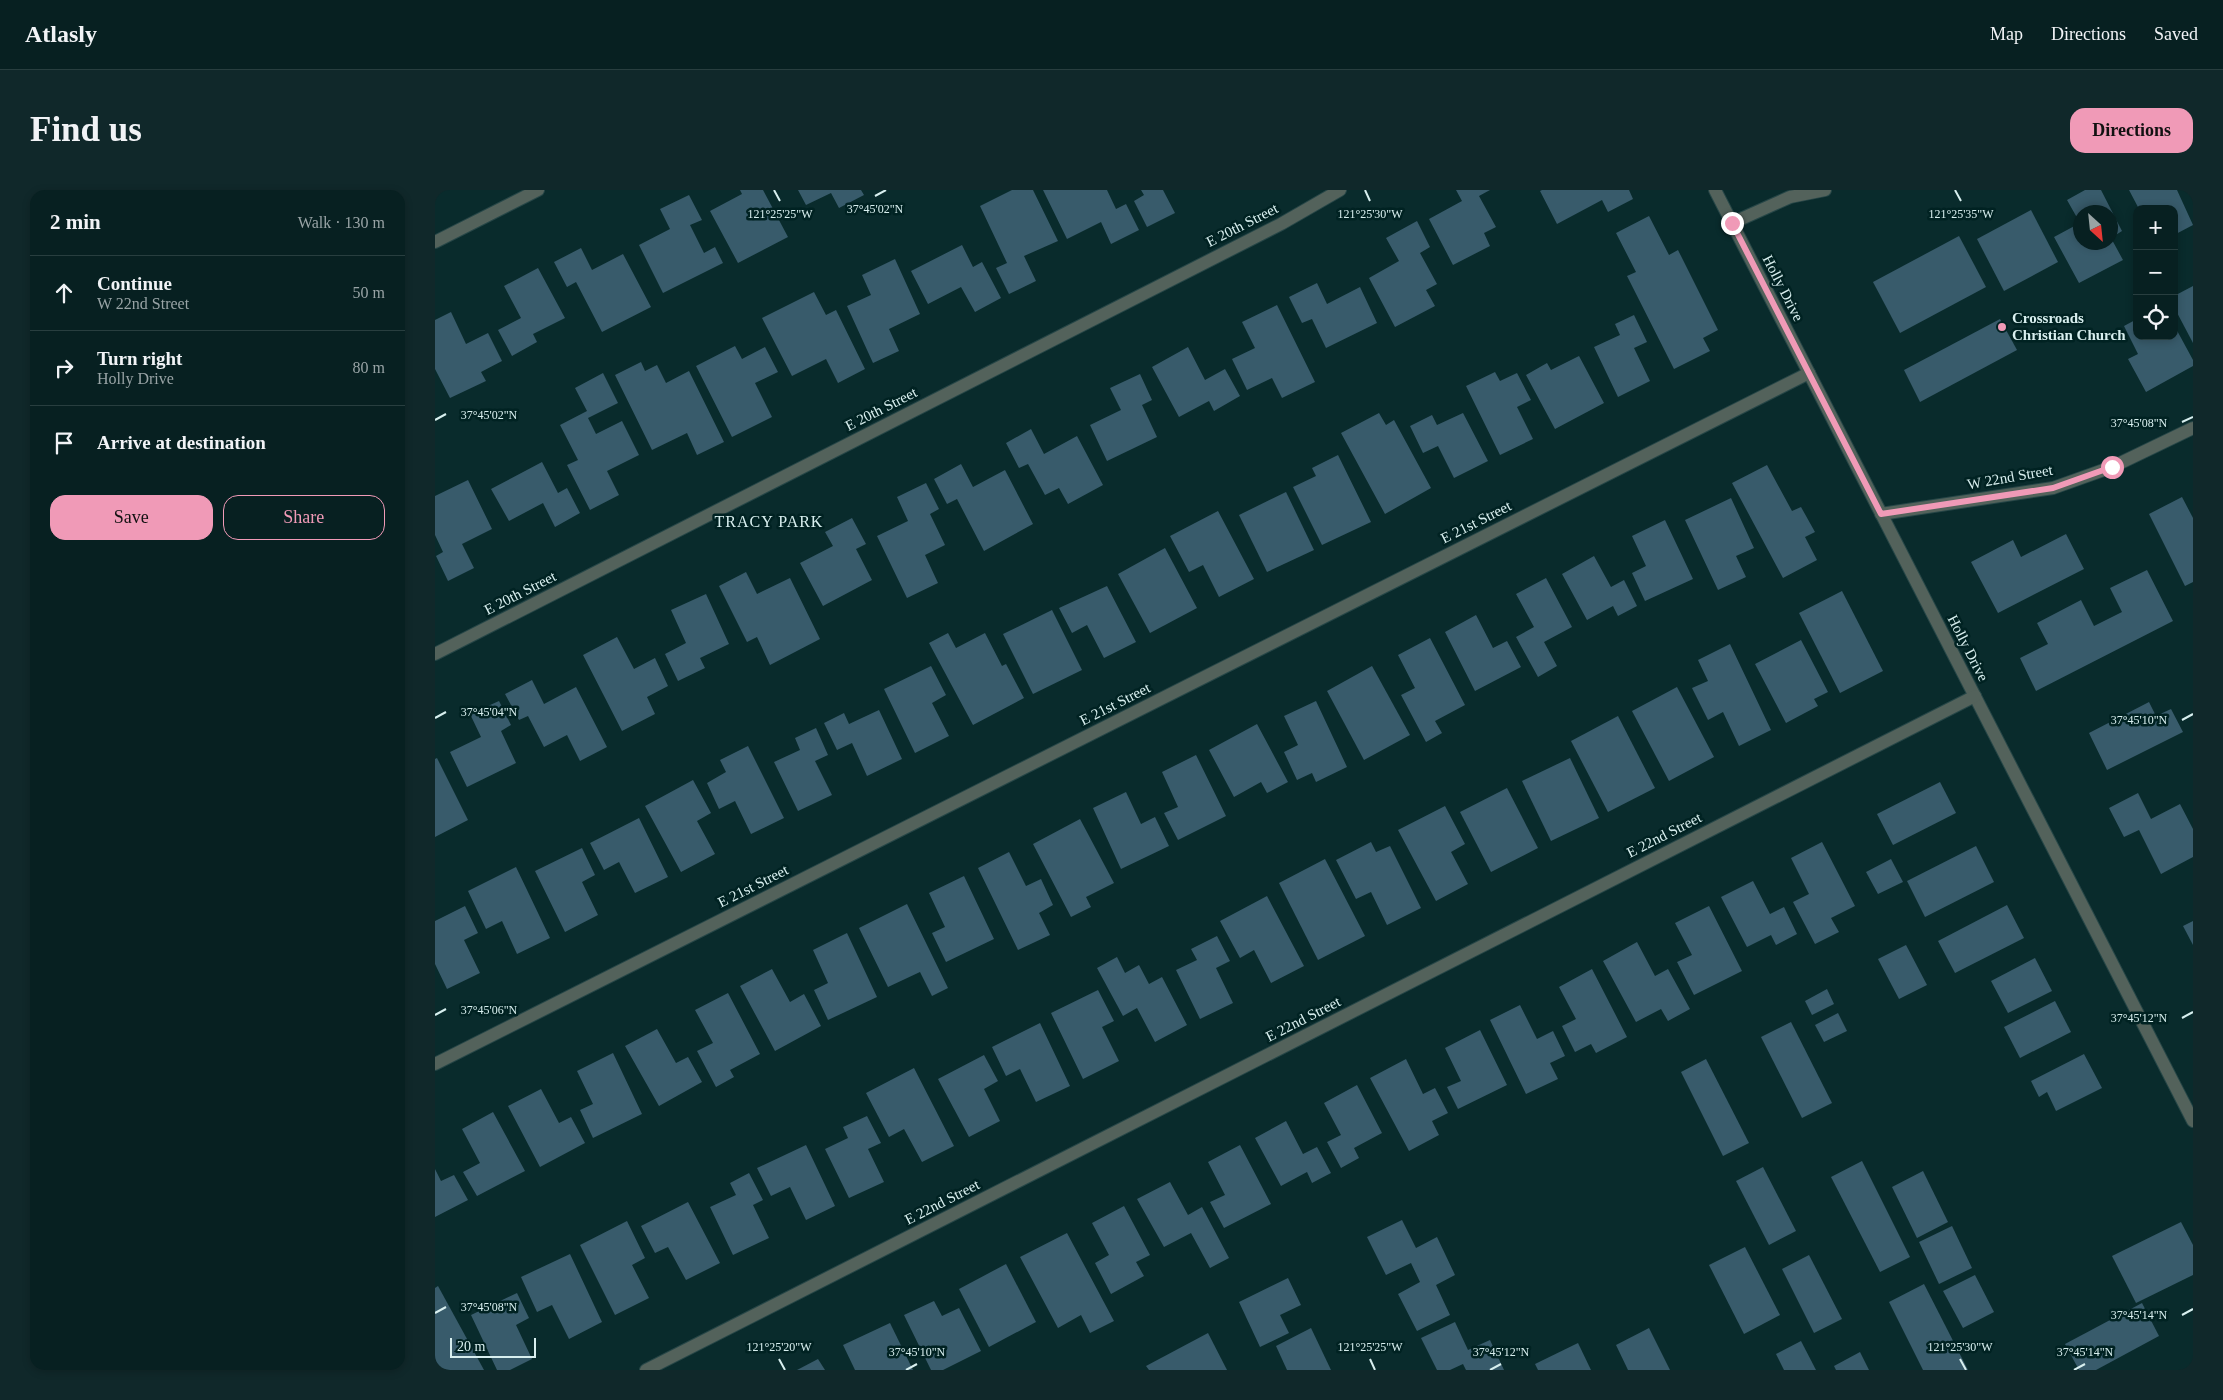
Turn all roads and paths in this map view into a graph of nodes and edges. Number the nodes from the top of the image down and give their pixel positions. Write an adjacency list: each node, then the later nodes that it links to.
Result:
1 (538, 190): 6 (street)
2 (1340, 190): 10 (street, E 20th Street)
3 (1715, 190): 5 (street, Holly Drive)
4 (1825, 190): 5 (street)
5 (1732, 223): 7 (street, Holly Drive)
6 (435, 242)
7 (1809, 373): 9 (street, Holly Drive); 12 (street, E 21st Street)
8 (2193, 428): 9 (street, W 22nd Street)
9 (1881, 514): 11 (street, Holly Drive)
10 (435, 654)
11 (1975, 696): 13 (street, Holly Drive); 14 (street, E 22nd Street)
12 (435, 1064)
13 (2193, 1121)
14 (646, 1370)

